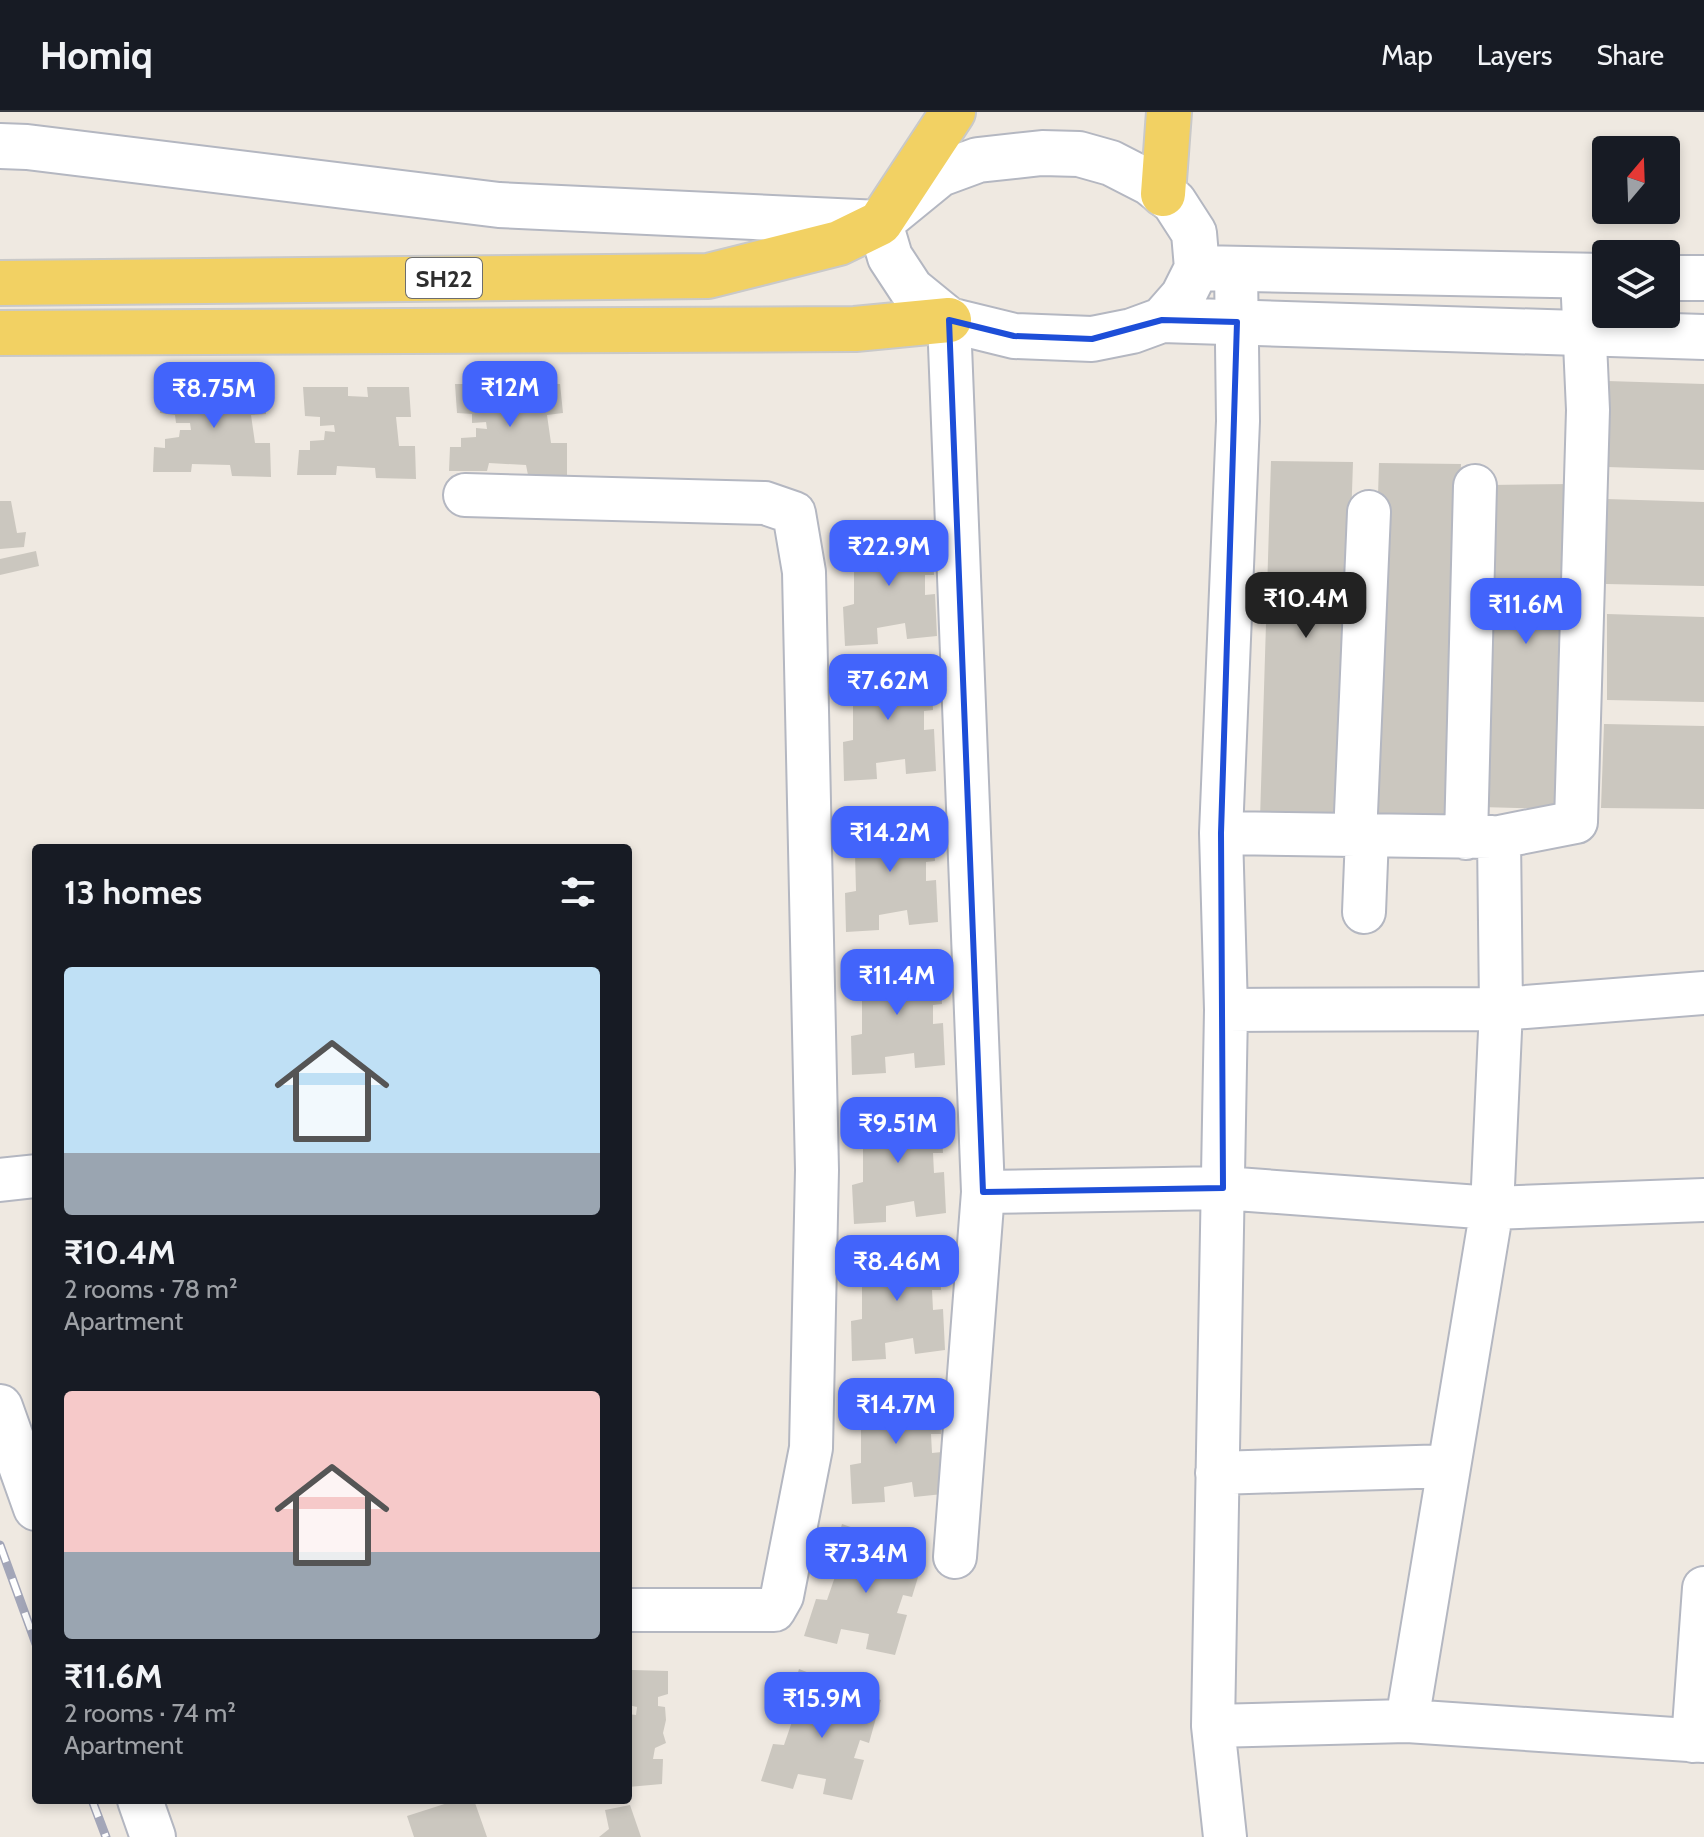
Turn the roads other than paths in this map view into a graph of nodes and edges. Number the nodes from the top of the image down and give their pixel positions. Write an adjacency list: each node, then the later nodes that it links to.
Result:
1 (953, 112): 5 (main road)
2 (1169, 112): 4 (main road)
3 (0, 146): 5 (main road)
4 (1163, 194): 5 (main road); 6 (main road)
5 (880, 223): 10 (main road, SH22); 12 (main road)
6 (1217, 268): 7 (main road); 13 (main road); 14 (street)
7 (1592, 276)
8 (1680, 278): 9 (main road)
9 (1704, 278)
10 (0, 283)
11 (1592, 288): 16 (street)
12 (949, 320): 13 (main road); 15 (main road, SH22); 31 (street)
13 (1162, 320): 14 (main road)
14 (1237, 322): 16 (main road); 21 (street)
15 (0, 333)
16 (1584, 334): 17 (main road); 23 (street)
17 (1704, 337)
18 (1475, 486): 23 (street)
19 (465, 495): 40 (street)
20 (1369, 512): 22 (street)
21 (1221, 833): 22 (street); 27 (street)
22 (1361, 836): 23 (street); 24 (street)
23 (1482, 837): 26 (street)
24 (1364, 912)
25 (1704, 993): 26 (street)
26 (1501, 1009): 27 (street); 33 (street)
27 (1226, 1010): 30 (street)
28 (32, 1176): 29 (street)
29 (0, 1180)
30 (1223, 1188): 31 (street); 33 (street); 36 (street)
31 (983, 1192): 38 (street)
32 (1704, 1200): 33 (street)
33 (1492, 1208): 35 (street)
34 (0, 1407): 37 (main road)
35 (1449, 1466): 36 (street); 41 (street)
36 (1217, 1473): 42 (street)
37 (32, 1497)
38 (955, 1557)
39 (1704, 1588): 43 (street)
40 (632, 1610)
41 (1407, 1721): 42 (street); 43 (street)
42 (1213, 1726): 46 (street)
43 (1698, 1741)
44 (141, 1804): 45 (main road)
45 (153, 1837)
46 (1225, 1837)

